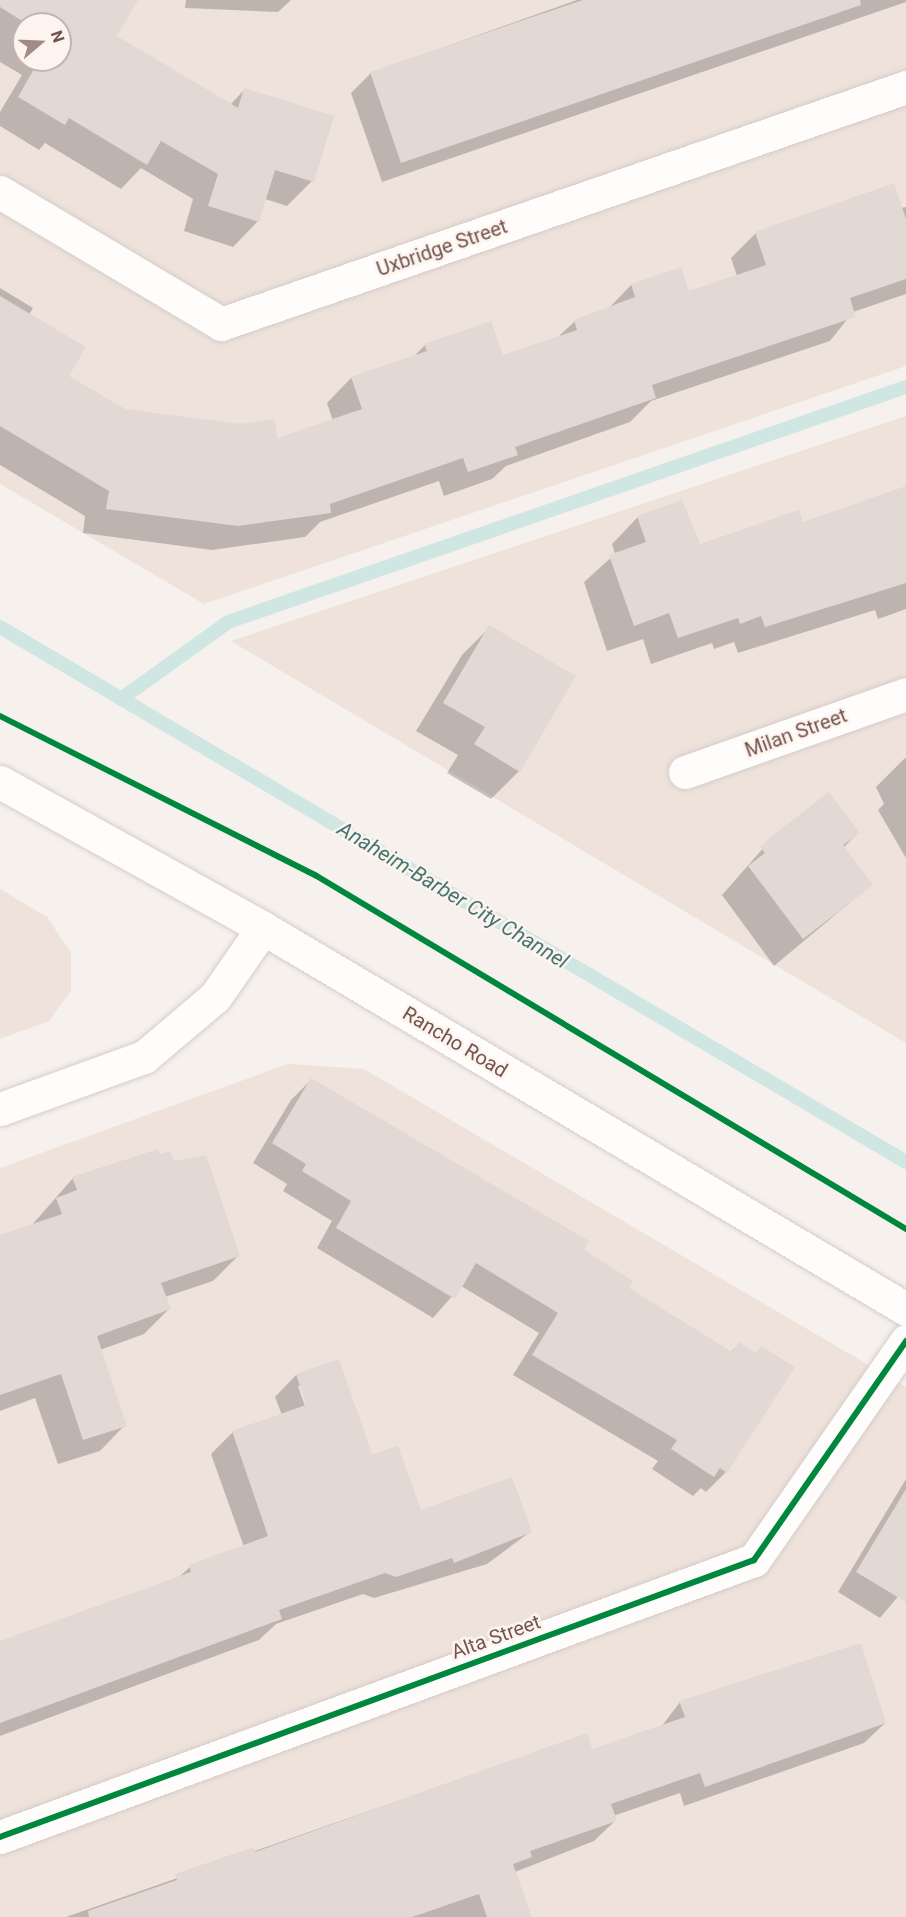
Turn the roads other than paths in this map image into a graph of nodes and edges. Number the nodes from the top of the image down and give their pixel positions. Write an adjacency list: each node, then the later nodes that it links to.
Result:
1 (906, 87): 2 (street, Uxbridge Street)
2 (0, 192)
3 (906, 694): 4 (street, Milan Street)
4 (685, 772)
5 (0, 782): 6 (street, Rancho Road)
6 (263, 928): 7 (street); 8 (street, Rancho Road)
7 (0, 1109)
8 (906, 1309)
9 (906, 1341): 10 (street, Alta Street)
10 (0, 1837)

